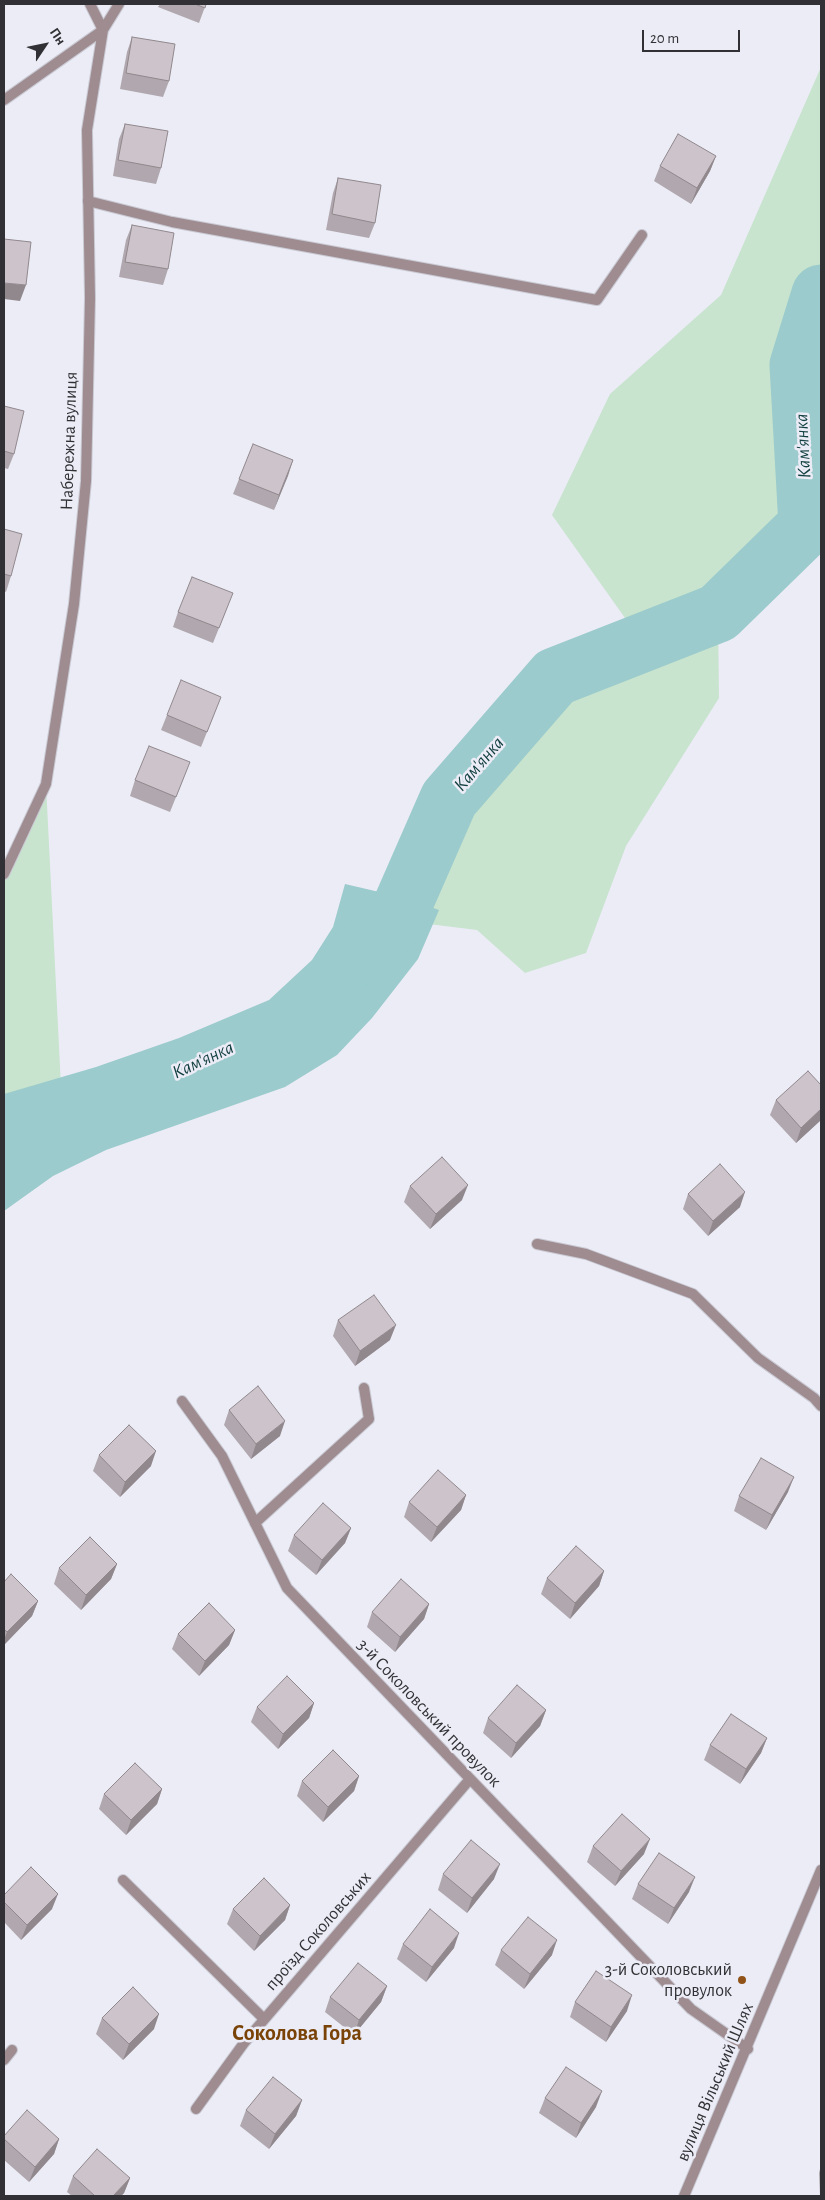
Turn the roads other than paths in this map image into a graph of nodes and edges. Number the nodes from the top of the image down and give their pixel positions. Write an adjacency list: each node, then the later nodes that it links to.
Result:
1 (90, 4): 3 (street)
2 (119, 4): 3 (street, Набережна вулиця)
3 (103, 30): 4 (street); 5 (street, Набережна вулиця)
4 (4, 100)
5 (88, 201): 6 (street); 7 (street, Набережна вулиця)
6 (642, 236)
7 (4, 874)
8 (537, 1244): 11 (street)
9 (364, 1388): 12 (street)
10 (182, 1401): 12 (street, 3-й Соколовський провулок)
11 (821, 1406)
12 (255, 1524): 13 (street, 3-й Соколовський провулок)
13 (470, 1779): 16 (street, проїзд Соколовських); 17 (street, 3-й Соколовський провулок)
14 (821, 1870): 17 (street, вулиця Вільський Шлях)
15 (124, 1880): 16 (street)
16 (264, 2019): 20 (street, проїзд Соколовських)
17 (748, 2049): 21 (street, вулиця Вільський Шлях)
18 (12, 2050): 19 (street)
19 (4, 2060)
20 (196, 2109)
21 (684, 2196)

